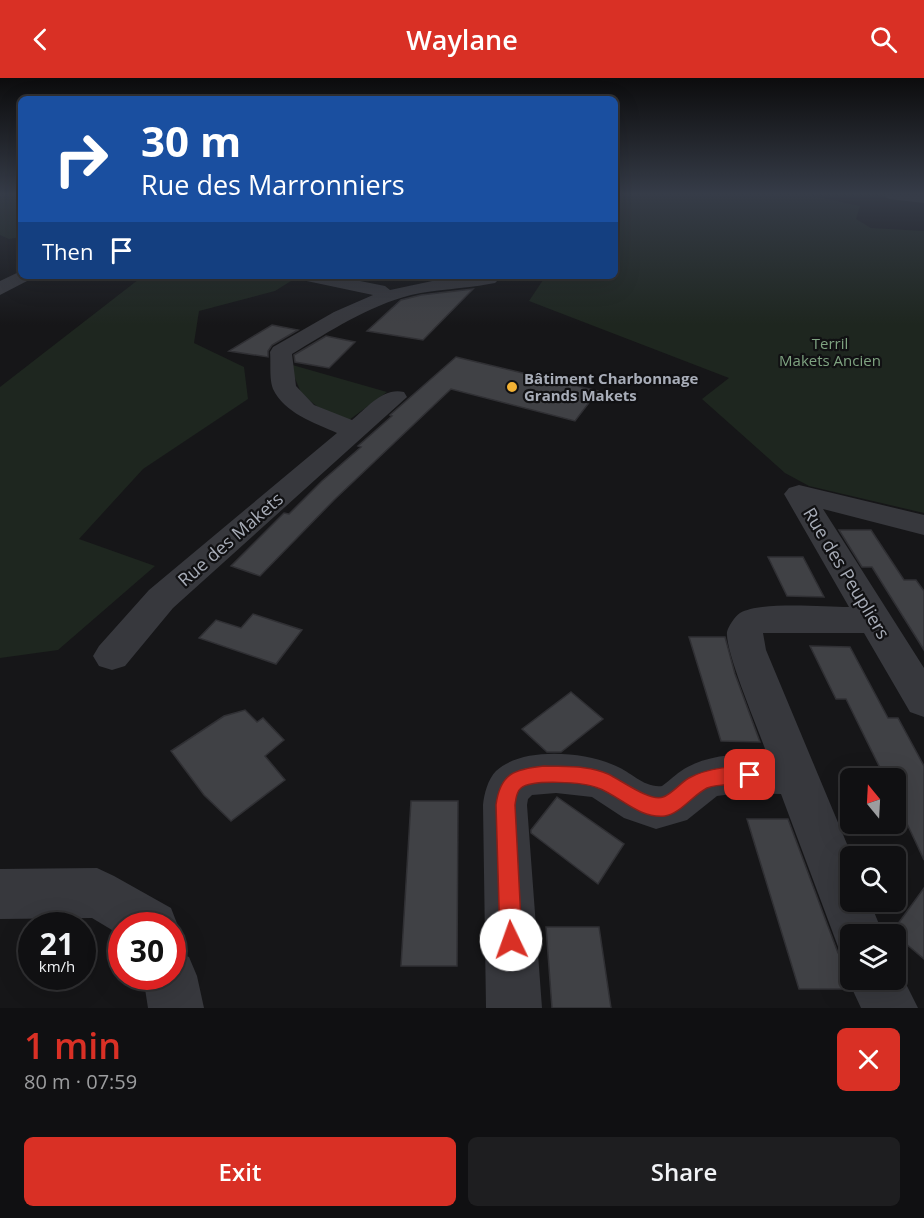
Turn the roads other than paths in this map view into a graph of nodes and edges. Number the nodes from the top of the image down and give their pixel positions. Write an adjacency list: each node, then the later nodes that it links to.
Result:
1 (18, 279): 4 (street)
2 (323, 279): 5 (street)
3 (486, 279): 5 (street)
4 (0, 289)
5 (388, 297): 7 (street)
6 (395, 397): 7 (street, Rue des Makets)
7 (355, 431): 10 (street, Rue des Makets)
8 (924, 525): 9 (street, Rue des Peupliers)
9 (876, 620): 11 (street, Rue des Peupliers); 12 (street)
10 (112, 656)
11 (924, 701)
12 (795, 774): 15 (street); 19 (street)
13 (0, 894): 14 (street)
14 (129, 912)
15 (854, 924)
16 (173, 990): 18 (street)
17 (880, 990): 20 (street)
18 (176, 1008)
19 (514, 1008)
20 (890, 1008)

